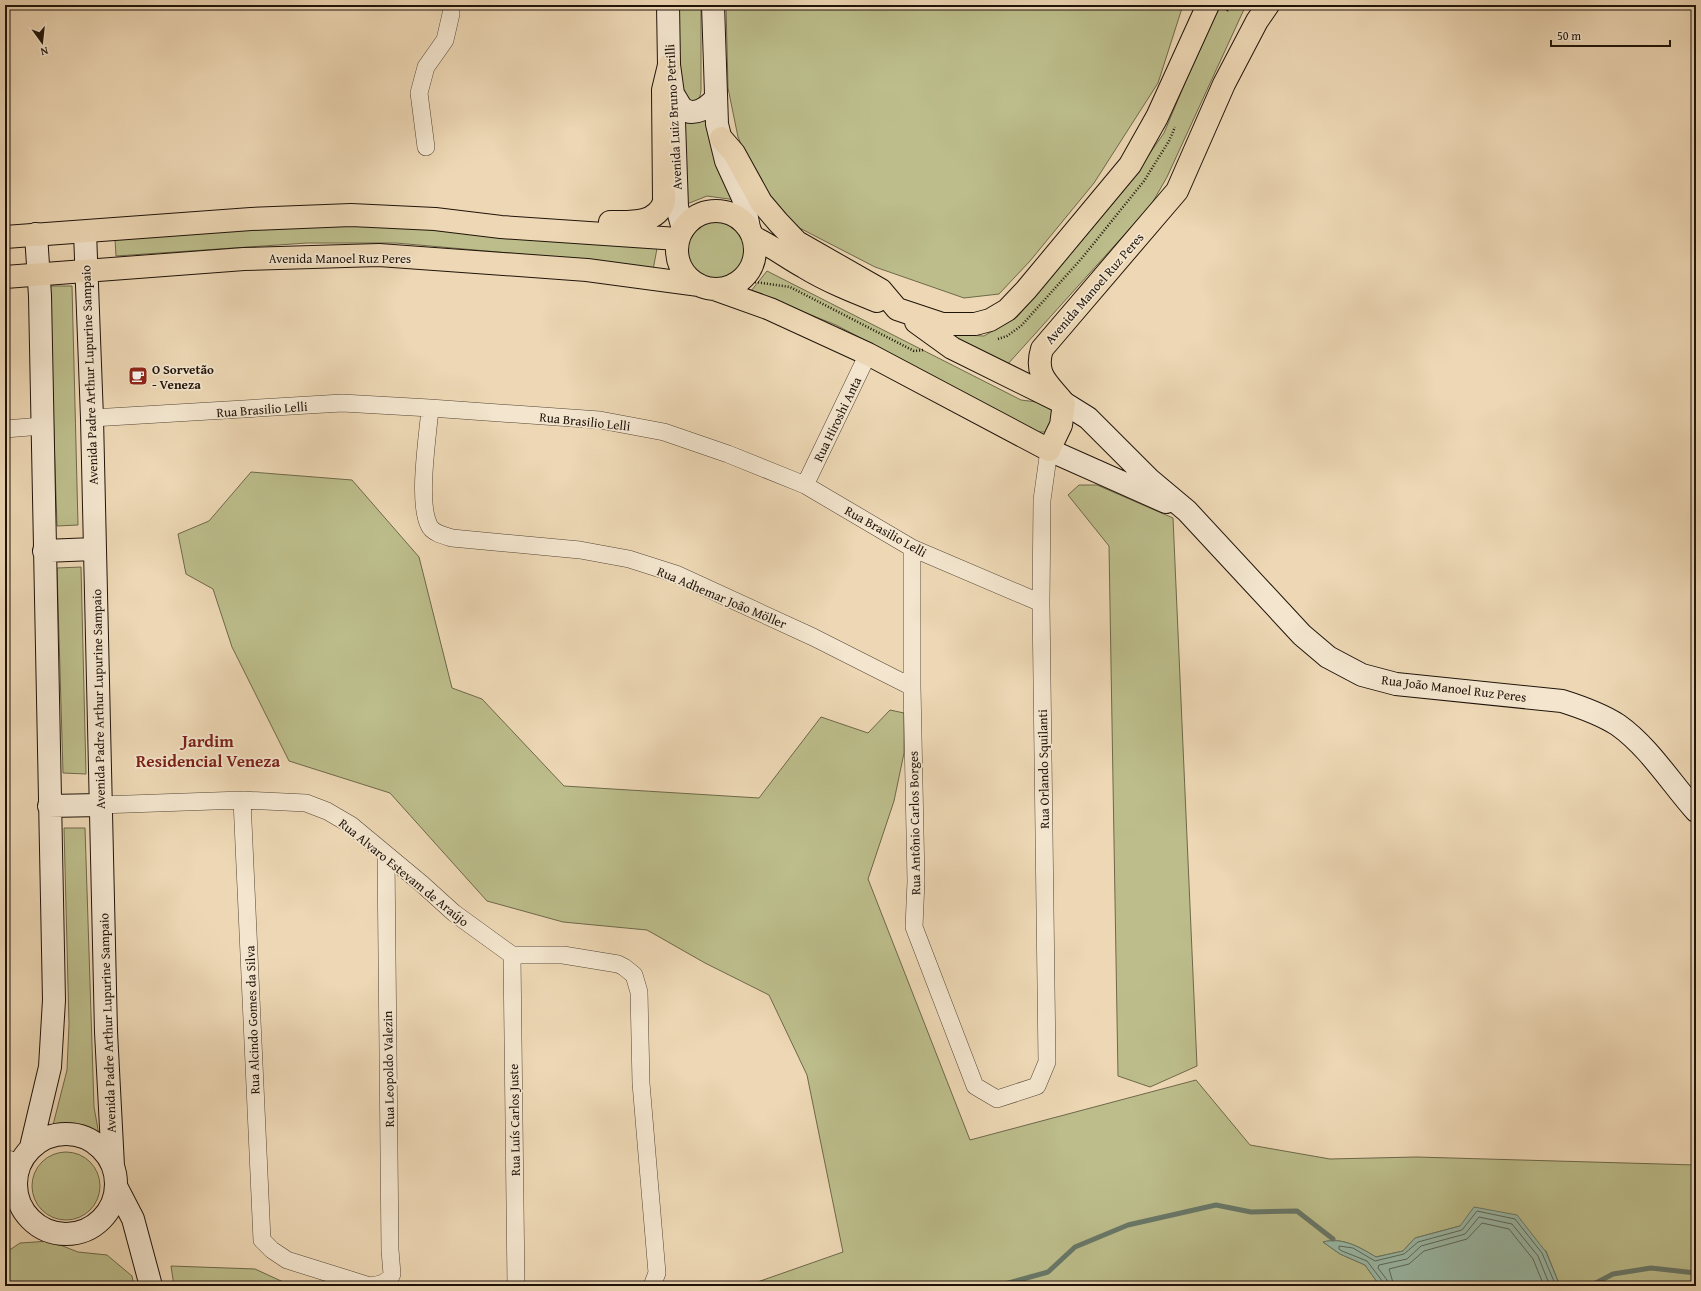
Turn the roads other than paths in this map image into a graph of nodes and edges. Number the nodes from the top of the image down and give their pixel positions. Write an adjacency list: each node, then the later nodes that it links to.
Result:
1 (451, 5): 10 (street)
2 (668, 5): 6 (main road, Avenida Luiz Bruno Petrilli)
3 (713, 5): 8 (main road)
4 (1208, 5): 23 (main road)
5 (1268, 5): 25 (main road, Avenida Manoel Ruz Peres)
6 (668, 65): 7 (main road, Avenida Luiz Bruno Petrilli); 13 (main road)
7 (673, 94): 8 (main road); 17 (main road, Avenida Luiz Bruno Petrilli)
8 (716, 98): 9 (main road)
9 (721, 138): 15 (main road); 23 (main road)
10 (426, 147)
11 (351, 215): 12 (main road); 13 (main road); 14 (main road)
12 (5, 226)
13 (501, 227): 17 (main road)
14 (85, 232): 16 (main road); 19 (main road, Avenida Padre Arthur Lupurine Sampaio)
15 (751, 232): 17 (main road); 22 (main road); 23 (main road)
16 (36, 234): 18 (main road); 20 (main road)
17 (681, 234): 22 (main road)
18 (5, 237)
19 (86, 271): 20 (main road, Avenida Manoel Ruz Peres); 22 (main road, Avenida Manoel Ruz Peres); 27 (main road, Avenida Padre Arthur Lupurine Sampaio)
20 (39, 274): 21 (main road, Avenida Manoel Ruz Peres); 28 (main road)
21 (5, 277)
22 (706, 287): 24 (main road, Avenida Manoel Ruz Peres)
23 (897, 309): 25 (main road)
24 (868, 354): 30 (main road, Avenida Manoel Ruz Peres); 31 (street, Rua Hiroshi Anta)
25 (1064, 403): 30 (main road); 32 (main road, Rua João Manoel Ruz Peres)
26 (430, 408): 27 (street, Rua Brasilio Lelli); 31 (street, Rua Brasilio Lelli); 37 (street, Rua Adhemar João Möller)
27 (92, 418): 34 (main road, Avenida Padre Arthur Lupurine Sampaio)
28 (42, 426): 29 (street); 35 (main road)
29 (5, 429)
30 (1049, 450): 32 (main road, Rua João Manoel Ruz Peres); 36 (street, Rua Orlando Squilanti)
31 (805, 485): 33 (street, Rua Brasilio Lelli)
32 (1187, 512): 41 (main road, Rua João Manoel Ruz Peres)
33 (912, 548): 36 (street, Rua Brasilio Lelli); 37 (street, Rua Antônio Carlos Borges)
34 (94, 549): 35 (main road); 40 (main road, Avenida Padre Arthur Lupurine Sampaio)
35 (44, 551): 39 (main road)
36 (1041, 603): 44 (street, Rua Orlando Squilanti)
37 (912, 686): 44 (street, Rua Antônio Carlos Borges)
38 (242, 800): 40 (street, Rua Alvaro Estevam de Araújo); 42 (street, Rua Alvaro Estevam de Araújo); 48 (street, Rua Alcindo Gomes da Silva)
39 (49, 806): 40 (main road); 46 (main road)
40 (100, 806): 45 (main road, Avenida Padre Arthur Lupurine Sampaio)
41 (1696, 811)
42 (386, 855): 43 (street, Rua Alvaro Estevam de Araújo); 48 (street, Rua Leopoldo Valezin)
43 (512, 955): 50 (street, Rua Luís Carlos Juste); 51 (street)
44 (975, 1086)
45 (113, 1166): 46 (main road); 47 (main road)
46 (15, 1167): 47 (main road)
47 (117, 1188): 49 (main road)
48 (387, 1280)
49 (151, 1286)
50 (516, 1286)
51 (652, 1286)

